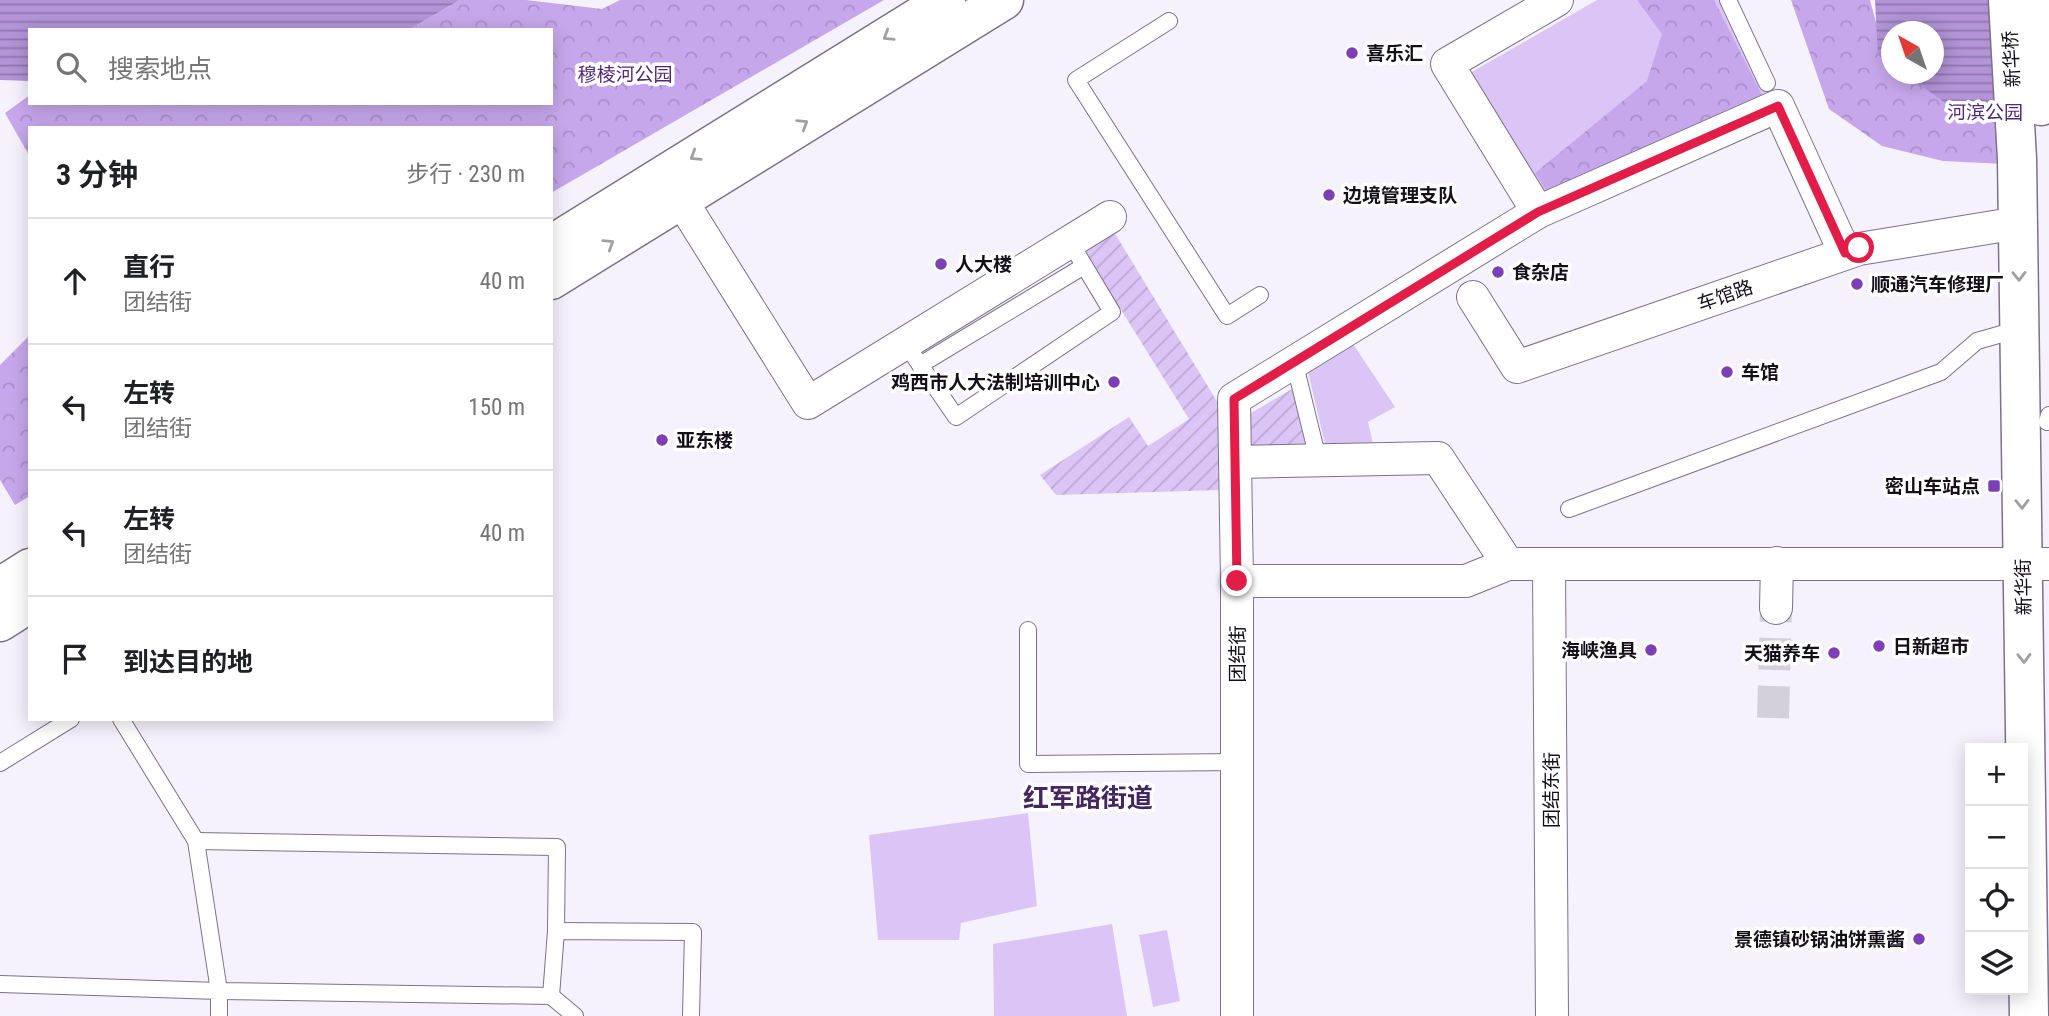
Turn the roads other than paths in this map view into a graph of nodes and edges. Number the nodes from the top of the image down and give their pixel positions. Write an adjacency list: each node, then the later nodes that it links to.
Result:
1 (947, 0): 14 (street, one-way to 14)
2 (1004, 0): 10 (street, one-way to 2)
3 (1557, 0): 11 (street)
4 (1728, 0): 8 (lane)
5 (2008, 0): 9 (street, 新华桥)
6 (2035, 0): 9 (street, 新华桥)
7 (1169, 21): 18 (lane)
8 (1767, 82)
9 (2030, 158): 13 (street, 新华街); 23 (street, 新华街)
10 (681, 200): 17 (street, one-way to 10); 21 (street)
11 (1538, 212): 15 (street, 团结街); 22 (street, 团结街)
12 (1110, 217): 16 (street)
13 (2018, 223): 15 (street, 车馆路); 20 (street, 新华街, one-way to 20)
14 (553, 244)
15 (1845, 253): 19 (street, 车馆路)
16 (1077, 254): 21 (street); 21 (lane)
17 (553, 279)
18 (1260, 295)
19 (1473, 297)
20 (2019, 329): 26 (lane); 30 (street, 新华街, one-way to 30)
21 (913, 354)
22 (1291, 354): 24 (lane); 25 (street, 团结街)
23 (2048, 419): 30 (street, 新华街)
24 (1318, 459): 25 (street); 28 (street)
25 (1236, 463): 32 (street, 团结街)
26 (1569, 509)
27 (1777, 563): 29 (street); 30 (street); 35 (street)
28 (1508, 564): 29 (street); 32 (street)
29 (1549, 564): 52 (street, 团结东街)
30 (2040, 565): 36 (street, 新华街); 53 (street, 新华街, one-way to 53)
31 (28, 569): 33 (street)
32 (1237, 581): 41 (street, 团结街)
33 (0, 587)
34 (28, 604): 37 (street)
35 (1776, 608)
36 (2049, 612)
37 (0, 622)
38 (1028, 630): 41 (lane)
39 (68, 721): 42 (lane)
40 (122, 721): 43 (lane)
41 (1237, 762): 51 (street, 团结街)
42 (0, 763)
43 (196, 841): 44 (lane); 46 (lane)
44 (556, 932): 47 (lane); 50 (lane)
45 (0, 984): 46 (lane)
46 (219, 991): 47 (lane); 48 (lane)
47 (551, 996): 49 (lane)
48 (219, 1016)
49 (575, 1016)
50 (691, 1016)
51 (1237, 1016)
52 (1552, 1016)
53 (2029, 1016)

